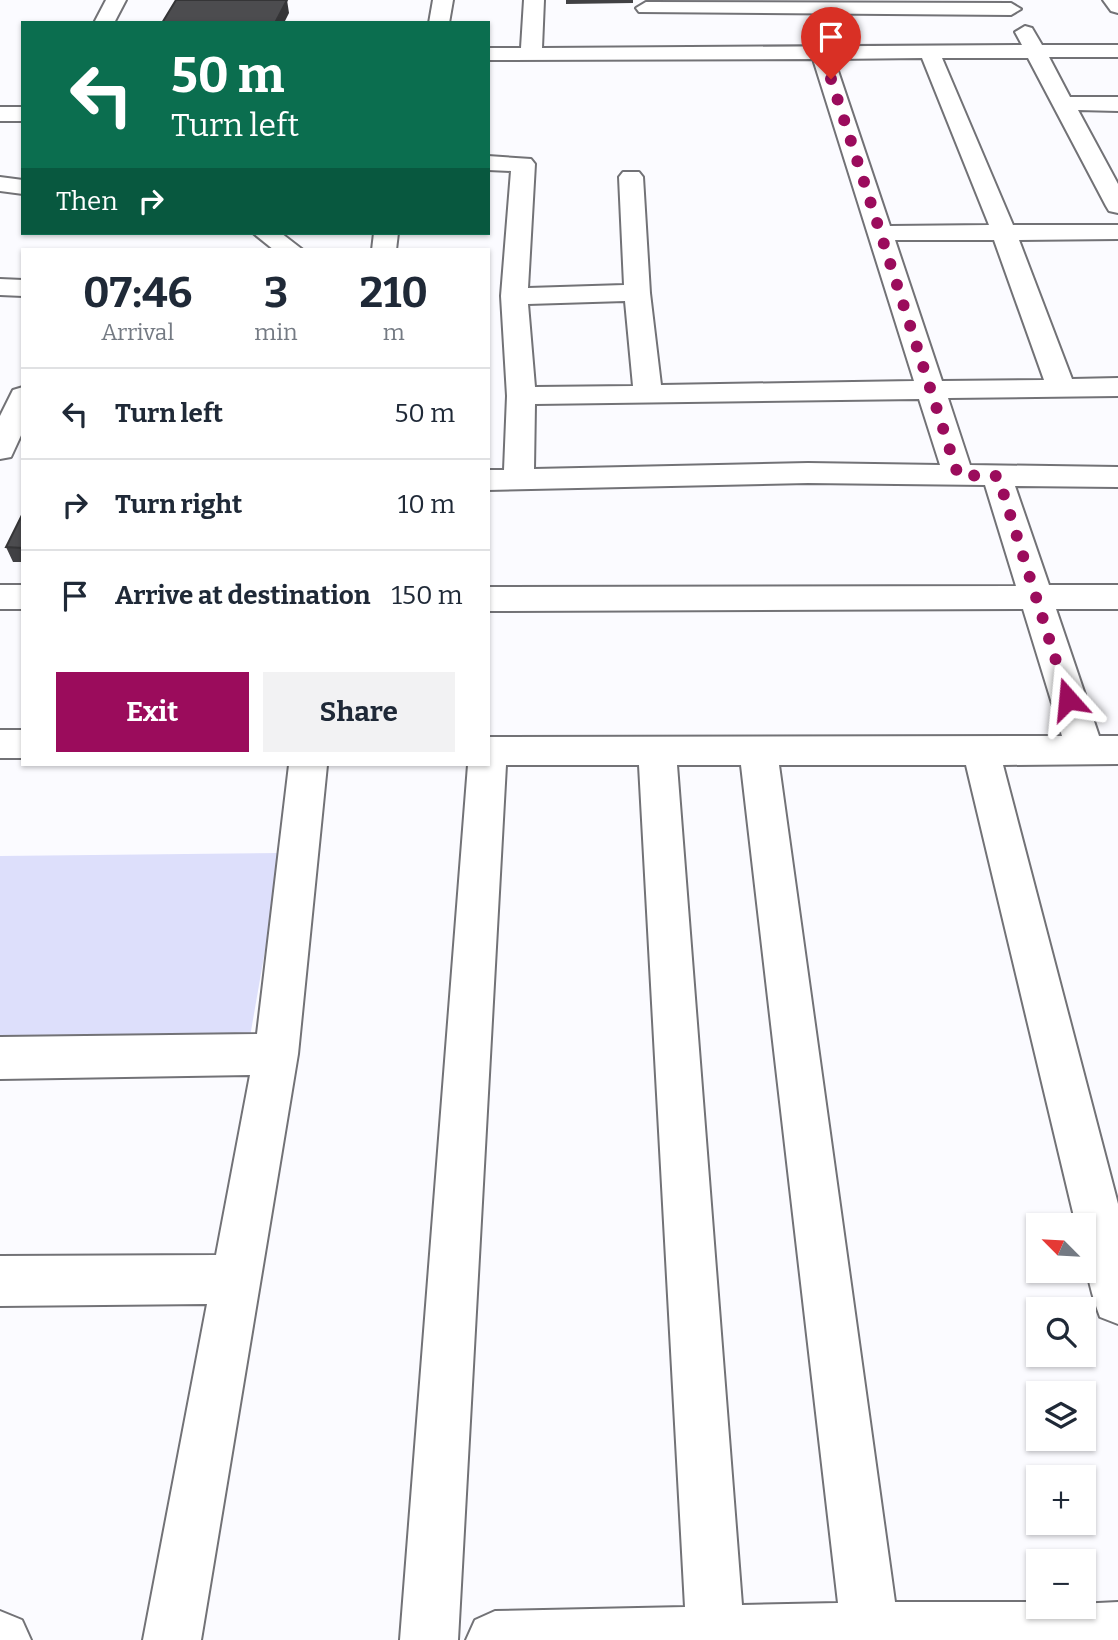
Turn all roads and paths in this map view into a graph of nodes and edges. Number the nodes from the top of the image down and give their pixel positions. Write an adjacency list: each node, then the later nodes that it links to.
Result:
1 (116, 0): 8 (street)
2 (443, 0): 9 (street)
3 (534, 0): 12 (street)
4 (1113, 0): 7 (street)
5 (646, 4): 6 (street); 13 (street)
6 (1008, 5): 10 (street)
7 (1118, 7)
8 (105, 21)
9 (439, 21)
10 (1037, 51): 11 (street); 14 (street); 17 (street)
11 (1118, 51)
12 (531, 53): 13 (street); 15 (street)
13 (642, 53): 16 (street)
14 (930, 53): 16 (street); 25 (street)
15 (490, 54)
16 (822, 54): 27 (street)
17 (1065, 103): 18 (street); 22 (street)
18 (1118, 104)
19 (0, 114): 20 (street)
20 (21, 114)
21 (490, 163): 30 (street)
22 (1107, 165): 24 (street)
23 (631, 177): 33 (street)
24 (1118, 206)
25 (1004, 232): 26 (street); 27 (street); 35 (street)
26 (1118, 232)
27 (880, 233): 37 (street)
28 (268, 235): 29 (street)
29 (287, 248)
30 (505, 284): 33 (street); 40 (street)
31 (0, 287): 32 (street)
32 (21, 288)
33 (637, 293): 38 (street)
34 (0, 383): 39 (street)
35 (1060, 387): 36 (street); 37 (street)
36 (1118, 387)
37 (930, 388): 38 (street); 43 (street)
38 (648, 392): 40 (street)
39 (21, 395)
40 (521, 396): 47 (street)
41 (21, 401): 42 (street)
42 (0, 450)
43 (958, 475): 44 (street); 47 (street)
44 (998, 476): 45 (street); 50 (street)
45 (1118, 477)
46 (490, 480): 47 (street)
47 (519, 480)
48 (0, 597): 49 (street)
49 (21, 597)
50 (1035, 597): 51 (street); 52 (street); 58 (street)
51 (1118, 597)
52 (490, 599)
53 (0, 744): 54 (street)
54 (21, 744)
55 (657, 750): 56 (street); 59 (street); 69 (street)
56 (758, 750): 57 (street); 67 (street)
57 (981, 750): 58 (street); 66 (street)
58 (1101, 750)
59 (490, 751)
60 (308, 766): 62 (street)
61 (487, 766): 71 (street)
62 (276, 1054): 63 (street); 64 (street)
63 (0, 1058)
64 (236, 1279): 65 (street); 70 (street)
65 (0, 1281)
66 (1118, 1298)
67 (870, 1631): 68 (street); 69 (street)
68 (1118, 1631)
69 (715, 1634): 72 (street)
70 (172, 1640)
71 (429, 1640)
72 (495, 1640)

